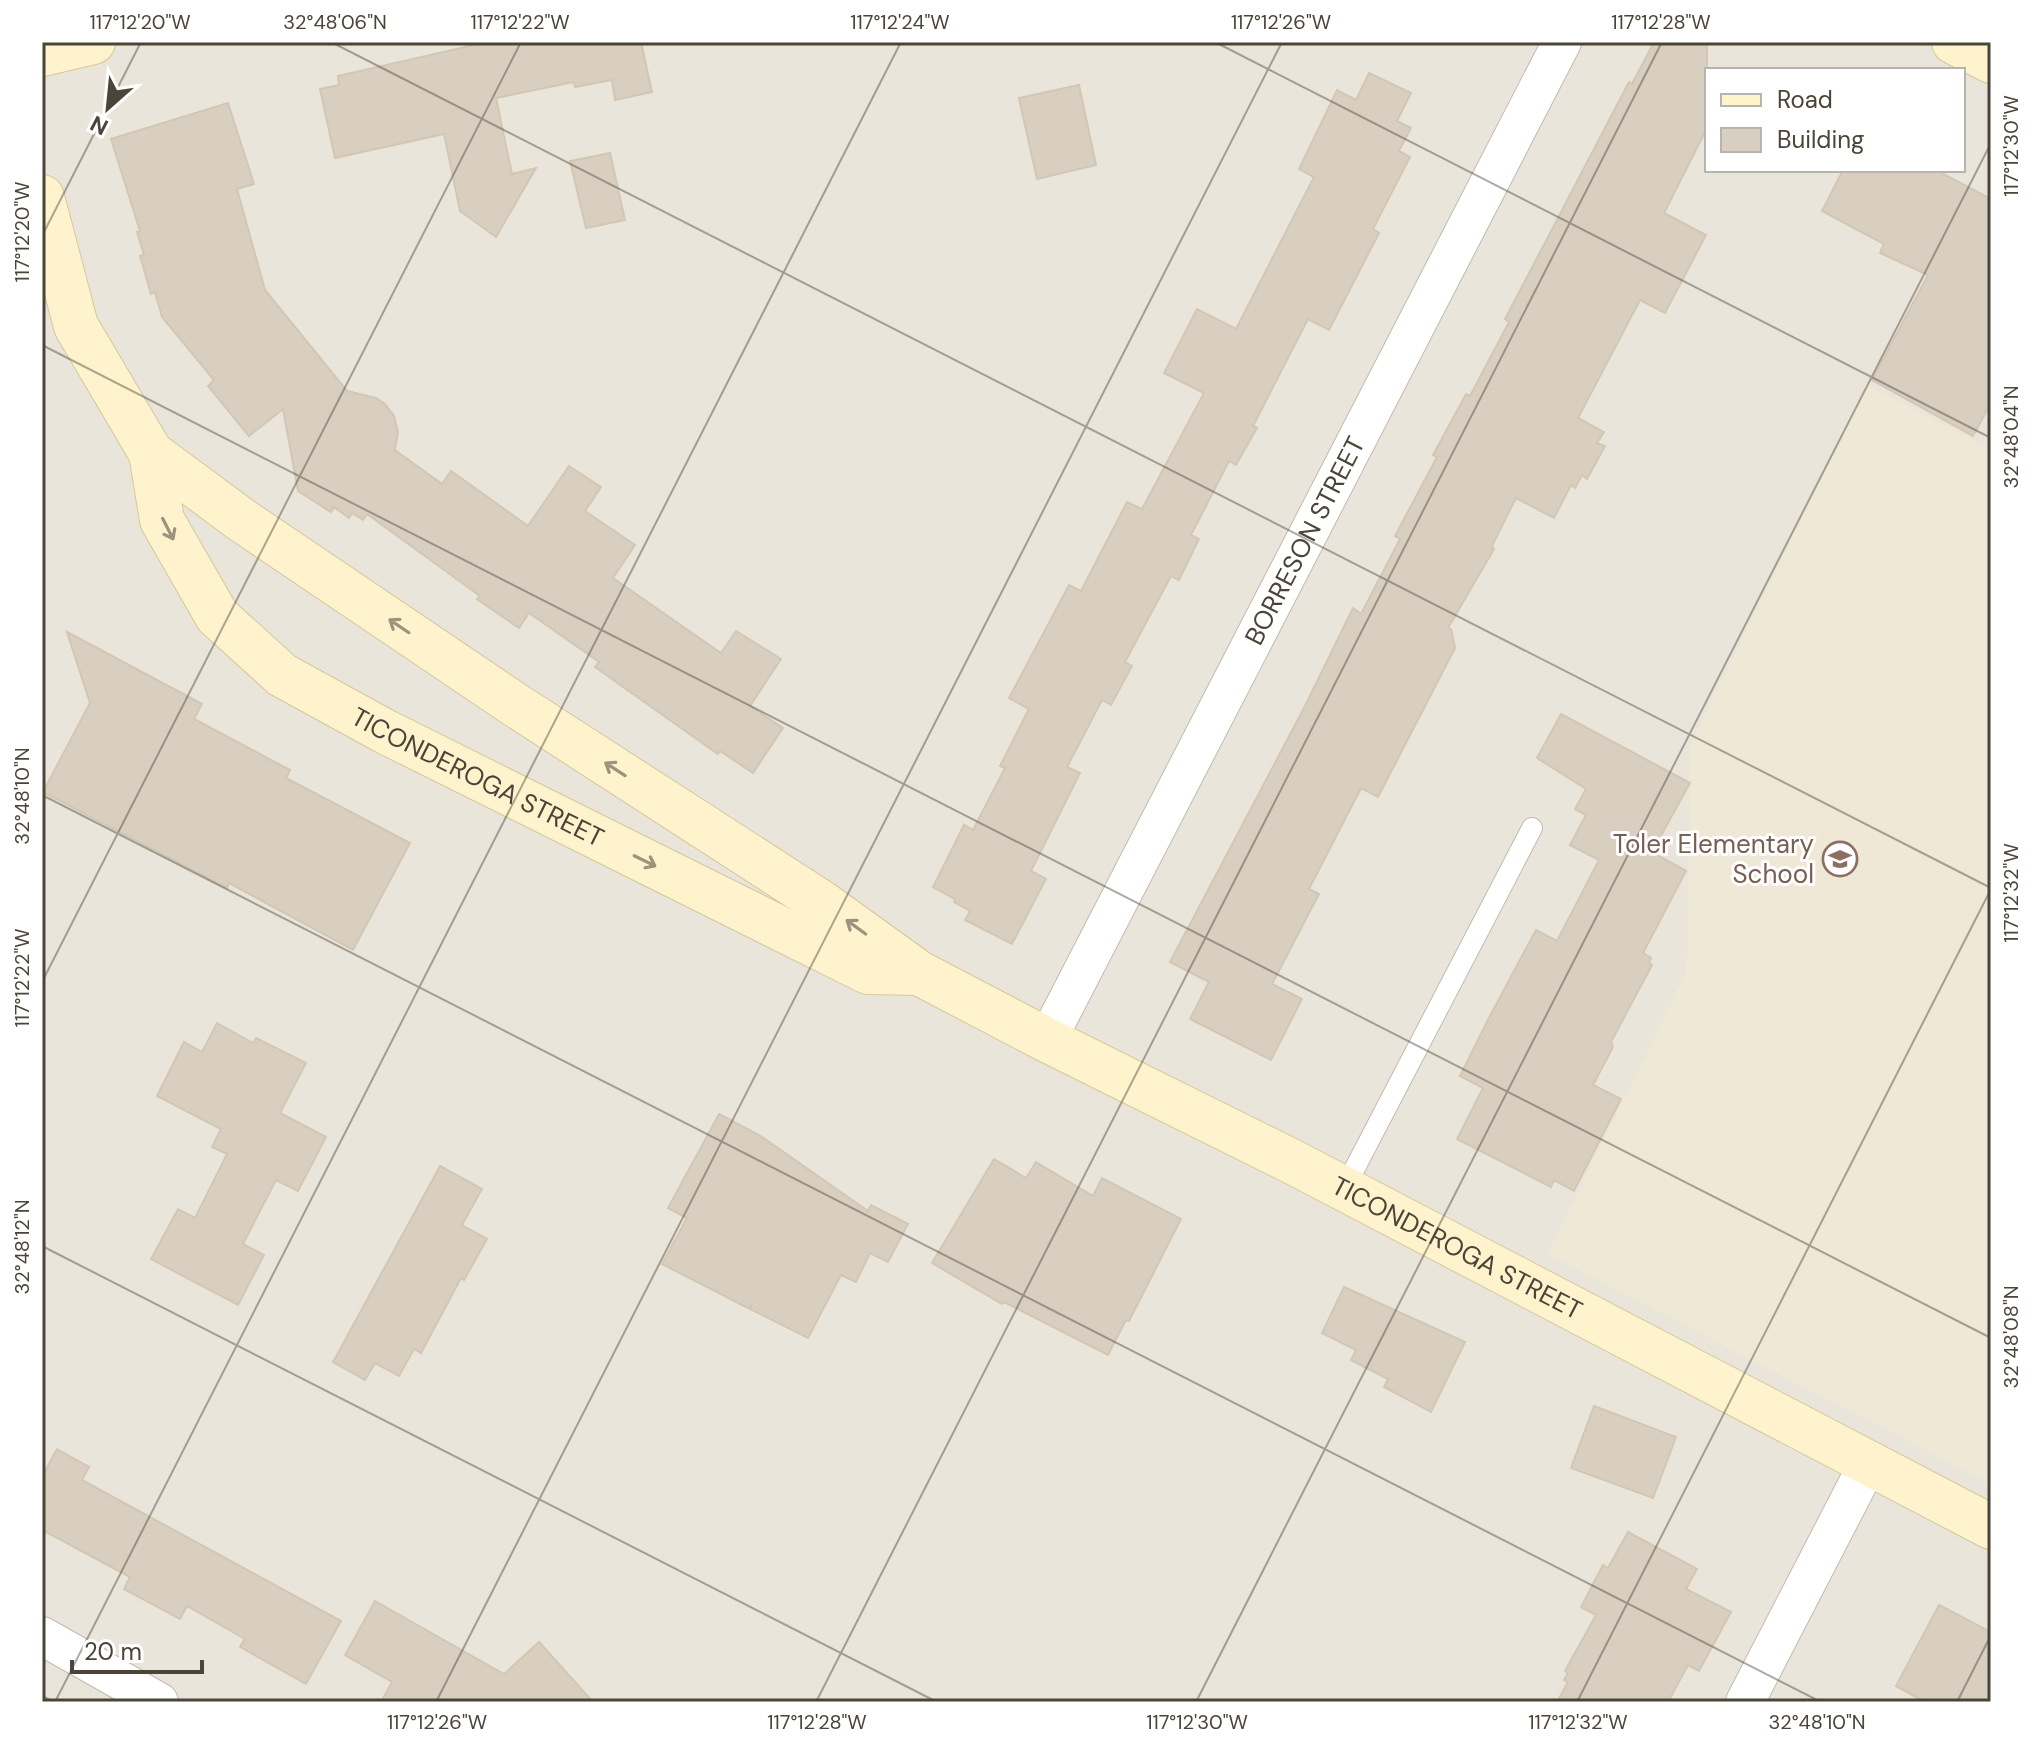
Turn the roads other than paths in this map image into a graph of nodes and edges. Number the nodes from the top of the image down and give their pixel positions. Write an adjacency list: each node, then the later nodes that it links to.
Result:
1 (93, 42): 4 (street)
2 (1562, 42): 10 (street, BORRESON STREET)
3 (1954, 42): 5 (street)
4 (42, 54)
5 (1991, 61)
6 (42, 197): 7 (street, TICONDEROGA STREET)
7 (151, 453): 9 (street, TICONDEROGA STREET, one-way to 7); 9 (street, TICONDEROGA STREET, one-way to 9)
8 (1532, 828): 11 (lane)
9 (919, 973): 10 (street, TICONDEROGA STREET)
10 (1047, 1040): 11 (street, TICONDEROGA STREET)
11 (1344, 1189): 12 (street, TICONDEROGA STREET)
12 (1869, 1462): 13 (street, TICONDEROGA STREET); 16 (street)
13 (1991, 1527)
14 (42, 1636): 15 (street)
15 (159, 1702)
16 (1745, 1702)

